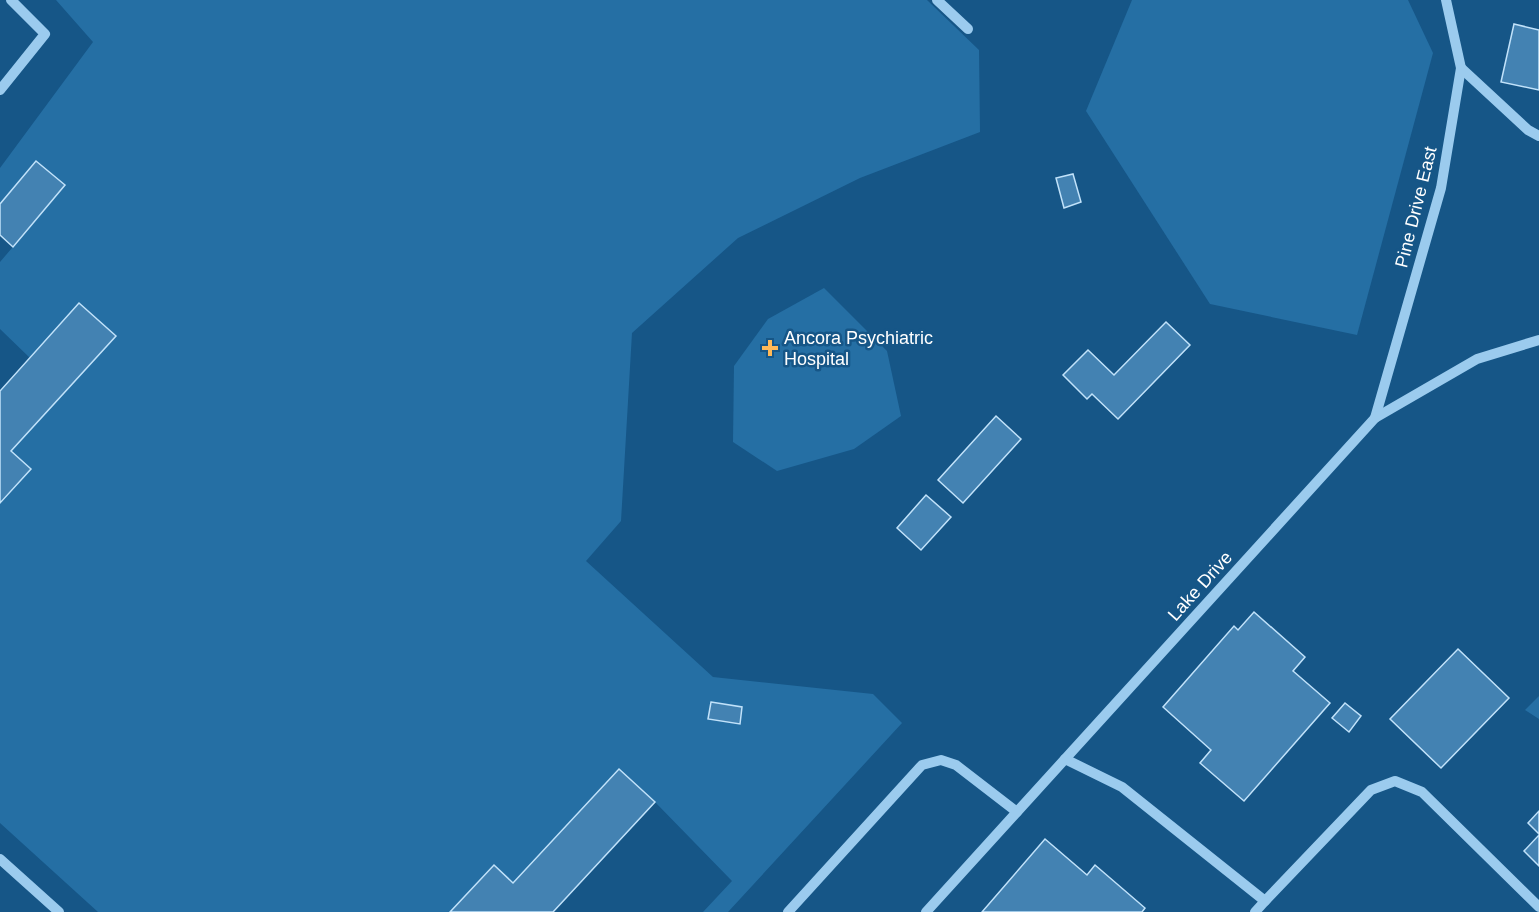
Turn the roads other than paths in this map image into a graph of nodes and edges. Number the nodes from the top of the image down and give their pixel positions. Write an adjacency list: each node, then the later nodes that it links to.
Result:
1 (11, 0): 6 (lane)
2 (937, 0): 4 (lane)
3 (1446, 0): 5 (lane, Pine Drive East)
4 (968, 29)
5 (1461, 68): 7 (lane); 9 (lane, Pine Drive East)
6 (0, 90)
7 (1539, 136)
8 (1539, 340): 9 (lane, Lake Drive)
9 (1375, 418): 10 (lane, Lake Drive)
10 (1065, 759): 11 (lane, Lake Drive); 13 (lane)
11 (1017, 812): 16 (lane); 17 (lane, Lake Drive)
12 (0, 859): 15 (lane)
13 (1265, 901): 14 (lane); 18 (lane)
14 (1539, 908)
15 (59, 912)
16 (788, 912)
17 (926, 912)
18 (1255, 912)

